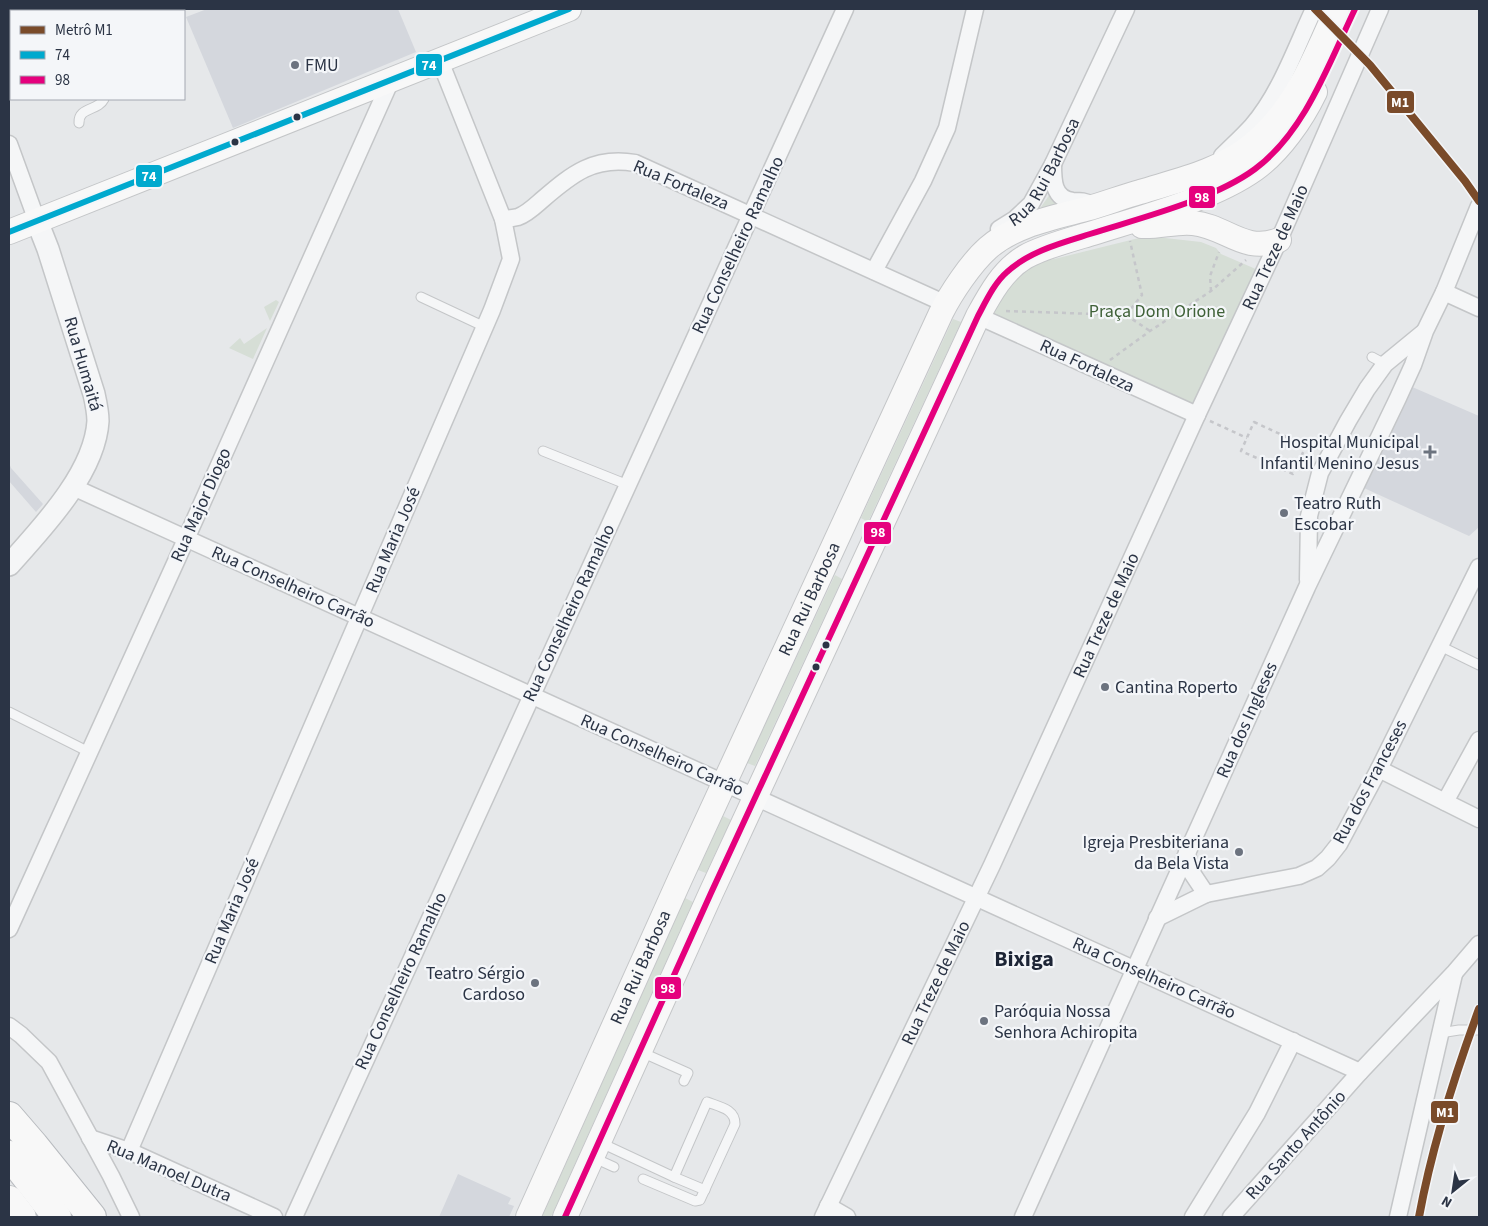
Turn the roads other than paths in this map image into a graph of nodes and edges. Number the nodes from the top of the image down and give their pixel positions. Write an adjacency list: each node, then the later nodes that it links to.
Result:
1 (569, 9): 9 (main road)
2 (845, 9): 19 (street, Rua Conselheiro Ramalho)
3 (975, 9): 25 (street)
4 (1126, 9): 15 (street, Rua Rui Barbosa)
5 (1314, 9): 16 (street)
6 (1337, 9): 16 (main road)
7 (1355, 9): 22 (main road)
8 (1380, 9): 24 (street, Rua Treze de Maio)
9 (532, 16): 10 (main road)
10 (440, 61): 11 (main road); 20 (street, Rua Maria José)
11 (391, 80): 21 (main road); 39 (street, Rua Major Diogo)
12 (103, 100): 13 (lane)
13 (79, 123)
14 (9, 144): 21 (street, Rua Humaitá)
15 (1053, 164): 18 (street); 27 (street, Rua Rui Barbosa)
16 (1203, 173): 18 (main road)
17 (1479, 206): 26 (street, Rua dos Ingleses)
18 (1094, 207): 27 (main road)
19 (751, 215): 20 (street, Rua Fortaleza); 25 (street, Rua Fortaleza); 35 (street, Rua Conselheiro Ramalho)
20 (503, 220): 31 (street, Rua Maria José)
21 (37, 221): 23 (main road); 36 (street, Rua Humaitá)
22 (1126, 223): 24 (main road); 30 (main road)
23 (9, 232)
24 (1280, 240): 33 (street, Rua Treze de Maio)
25 (874, 271): 27 (street, Rua Fortaleza)
26 (1444, 292): 29 (street); 32 (street, Rua dos Ingleses)
27 (951, 296): 37 (main road, Rua Rui Barbosa)
28 (421, 297): 31 (lane)
29 (1479, 308)
30 (980, 313): 33 (street, Rua Fortaleza); 38 (main road, Rua Rui Barbosa)
31 (485, 327): 45 (street, Rua Maria José)
32 (1425, 331): 44 (street, Rua dos Ingleses); 44 (street, Rua dos Ingleses)
33 (1203, 418): 61 (street, Rua Treze de Maio)
34 (543, 451): 35 (lane)
35 (628, 485): 48 (street, Rua Conselheiro Ramalho)
36 (73, 487): 39 (street, Rua Conselheiro Carrão); 41 (street, Rua Humaitá)
37 (842, 527): 38 (main road); 40 (main road, Rua Rui Barbosa)
38 (877, 534): 43 (main road, Rua Rui Barbosa)
39 (186, 539): 45 (street, Rua Conselheiro Carrão); 51 (street, Rua Major Diogo)
40 (828, 559): 43 (main road); 53 (main road, Rua Rui Barbosa)
41 (9, 565)
42 (1479, 567): 46 (street, Rua dos Franceses)
43 (858, 574): 54 (main road, Rua Rui Barbosa)
44 (1307, 587): 57 (street, Rua dos Ingleses)
45 (359, 617): 48 (street, Rua Conselheiro Carrão); 77 (street, Rua Maria José)
46 (1440, 646): 47 (lane); 52 (street, Rua dos Franceses)
47 (1479, 666)
48 (532, 696): 53 (street, Rua Conselheiro Carrão); 91 (street, Rua Conselheiro Ramalho)
49 (9, 712): 51 (lane)
50 (1479, 740): 55 (street)
51 (89, 752): 63 (street, Rua Major Diogo)
52 (1379, 769): 55 (street); 60 (street, Rua dos Franceses)
53 (724, 783): 54 (street, Rua Conselheiro Carrão); 58 (main road, Rua Rui Barbosa)
54 (755, 797): 59 (main road, Rua Rui Barbosa); 61 (street, Rua Conselheiro Carrão)
55 (1445, 802): 56 (street)
56 (1479, 819)
57 (1187, 852): 60 (street); 62 (street, Rua dos Ingleses)
58 (680, 879): 59 (main road); 92 (main road, Rua Rui Barbosa)
59 (711, 893): 71 (main road, Rua Rui Barbosa)
60 (1206, 894): 62 (street, Rua dos Franceses)
61 (976, 898): 65 (street, Rua Conselheiro Carrão); 84 (street, Rua Treze de Maio)
62 (1158, 918): 65 (street, Rua dos Ingleses)
63 (9, 929)
64 (1479, 944): 66 (street, Rua Santo Antônio)
65 (1134, 969): 70 (street, Rua Conselheiro Carrão); 95 (street, Rua dos Ingleses)
66 (1455, 972): 69 (street); 72 (street, Rua Santo Antônio)
67 (9, 1026): 75 (street)
68 (1479, 1030): 69 (lane)
69 (1440, 1033): 97 (street)
70 (1294, 1041): 72 (street, Rua Conselheiro Carrão); 96 (street)
71 (640, 1051): 73 (lane); 76 (main road, Rua Rui Barbosa)
72 (1360, 1072): 85 (street, Rua Santo Antônio)
73 (684, 1081)
74 (9, 1116): 88 (highway)
75 (90, 1138): 77 (street, Rua Manoel Dutra); 89 (street)
76 (595, 1150): 79 (lane); 80 (lane); 93 (main road, Rua Rui Barbosa)
77 (130, 1151): 90 (street, Rua Manoel Dutra)
78 (9, 1155): 87 (highway)
79 (614, 1167)
80 (674, 1177): 82 (lane); 82 (lane)
81 (643, 1179): 82 (lane)
82 (705, 1190)
83 (9, 1200): 86 (highway)
84 (825, 1212): 94 (street)
85 (1234, 1216)
86 (22, 1217)
87 (57, 1217)
88 (92, 1217)
89 (131, 1217)
90 (274, 1217)
91 (294, 1217)
92 (528, 1217)
93 (565, 1217)
94 (847, 1217)
95 (1023, 1217)
96 (1193, 1217)
97 (1398, 1217)

